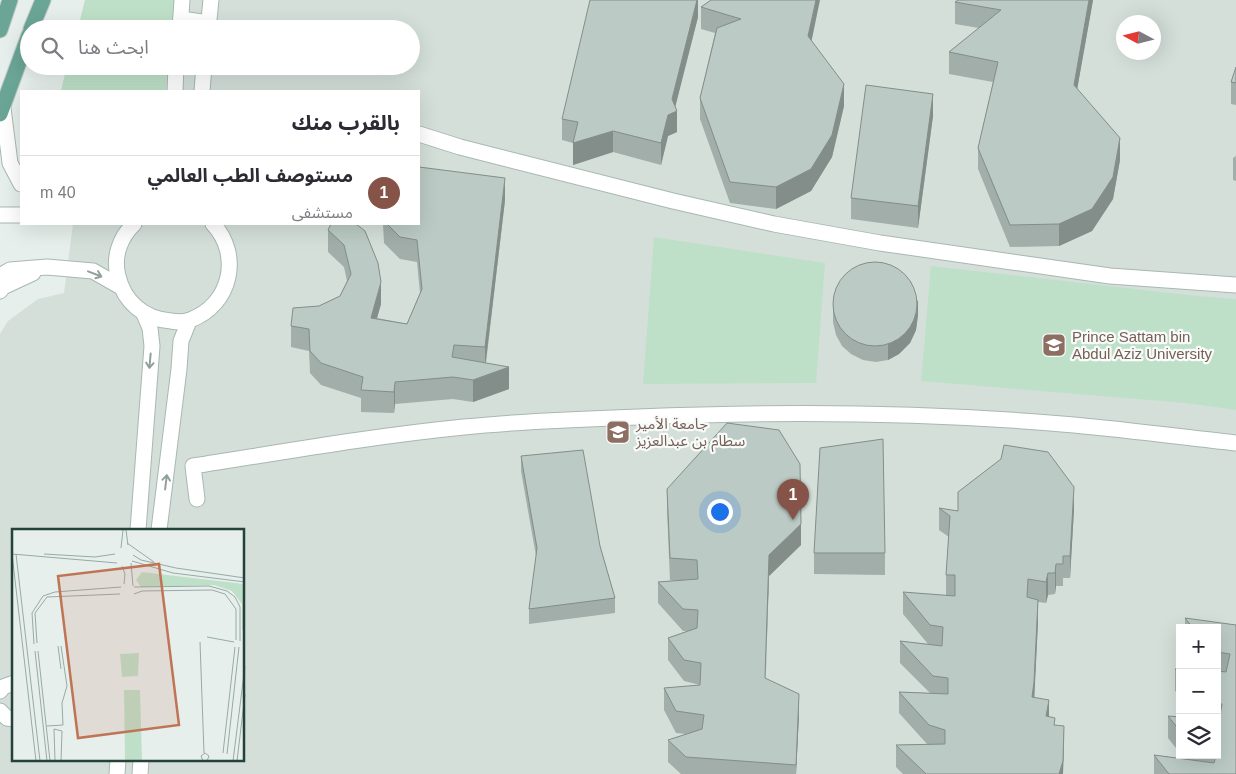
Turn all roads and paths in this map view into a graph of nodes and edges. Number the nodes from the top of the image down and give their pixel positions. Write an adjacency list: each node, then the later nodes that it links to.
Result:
1 (6, 0): 6 (main road)
2 (10, 0): 10 (main road)
3 (43, 0): 7 (main road)
4 (182, 0): 8 (street)
5 (211, 0): 9 (street)
6 (0, 9)
7 (35, 20)
8 (180, 20)
9 (209, 20)
10 (0, 30)
11 (20, 59): 16 (main road)
12 (176, 75): 14 (street)
13 (203, 75): 15 (street)
14 (175, 90)
15 (202, 90)
16 (1, 111): 18 (street)
17 (420, 134): 25 (street)
18 (20, 182)
19 (0, 215): 20 (street)
20 (20, 215)
21 (133, 225): 26 (street)
22 (214, 225): 29 (street)
23 (48, 267): 24 (street); 26 (street, one-way to 26); 27 (street)
24 (0, 276)
25 (1236, 285)
26 (120, 287): 28 (street)
27 (0, 291)
28 (144, 314): 29 (street); 32 (street, one-way to 32)
29 (189, 321): 33 (street, one-way to 29)
30 (1236, 443): 31 (street)
31 (197, 498)
32 (138, 529)
33 (160, 529)
34 (12, 684): 35 (street)
35 (0, 691)
36 (0, 711): 37 (street)
37 (12, 719)

